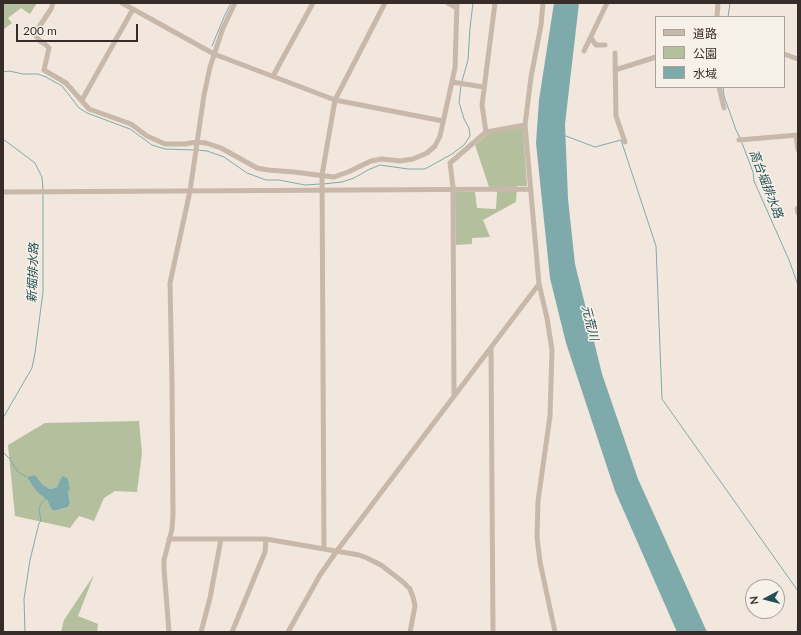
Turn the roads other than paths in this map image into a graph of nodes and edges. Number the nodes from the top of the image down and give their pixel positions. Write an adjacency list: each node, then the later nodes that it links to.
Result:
1 (53, 3): 27 (street)
2 (122, 3): 12 (street)
3 (235, 3): 18 (street)
4 (313, 3): 23 (street)
5 (385, 3): 28 (street)
6 (448, 3): 11 (street)
7 (495, 3): 25 (street)
8 (543, 3): 31 (street)
9 (607, 3): 14 (street)
10 (718, 3): 13 (street)
11 (457, 5): 24 (street)
12 (133, 9): 18 (street); 27 (street)
13 (717, 16)
14 (591, 38): 15 (street); 16 (street)
15 (604, 44)
16 (584, 51)
17 (615, 53): 22 (street)
18 (214, 54): 23 (street); 35 (street)
19 (785, 54): 21 (street)
20 (655, 57): 22 (street)
21 (798, 59)
22 (615, 70): 36 (street)
23 (273, 76): 28 (street)
24 (452, 82): 25 (street); 30 (street)
25 (484, 87): 32 (street)
26 (719, 88): 29 (street)
27 (82, 100): 35 (street)
28 (335, 100): 30 (street); 38 (street)
29 (724, 108)
30 (443, 121): 38 (street)
31 (525, 125): 32 (street); 40 (street)
32 (486, 132): 39 (street)
33 (797, 135): 34 (street); 37 (street)
34 (739, 140)
35 (197, 142): 38 (street); 42 (street)
36 (625, 142)
37 (798, 150)
38 (322, 175): 41 (street)
39 (453, 189): 40 (street); 41 (street); 48 (street)
40 (530, 189): 46 (street)
41 (322, 190): 42 (street); 52 (street)
42 (190, 191): 43 (street); 49 (street)
43 (3, 192)
44 (798, 208): 45 (street)
45 (798, 213)
46 (539, 284): 47 (street); 60 (street)
47 (491, 348): 48 (street); 59 (street)
48 (454, 396): 53 (street)
49 (169, 539): 50 (street); 54 (street)
50 (221, 539): 51 (street); 55 (street)
51 (266, 539): 52 (street); 56 (street)
52 (324, 549): 53 (street)
53 (336, 552): 57 (street); 58 (street)
54 (169, 632)
55 (201, 632)
56 (232, 632)
57 (288, 632)
58 (410, 632)
59 (493, 632)
60 (555, 632)

